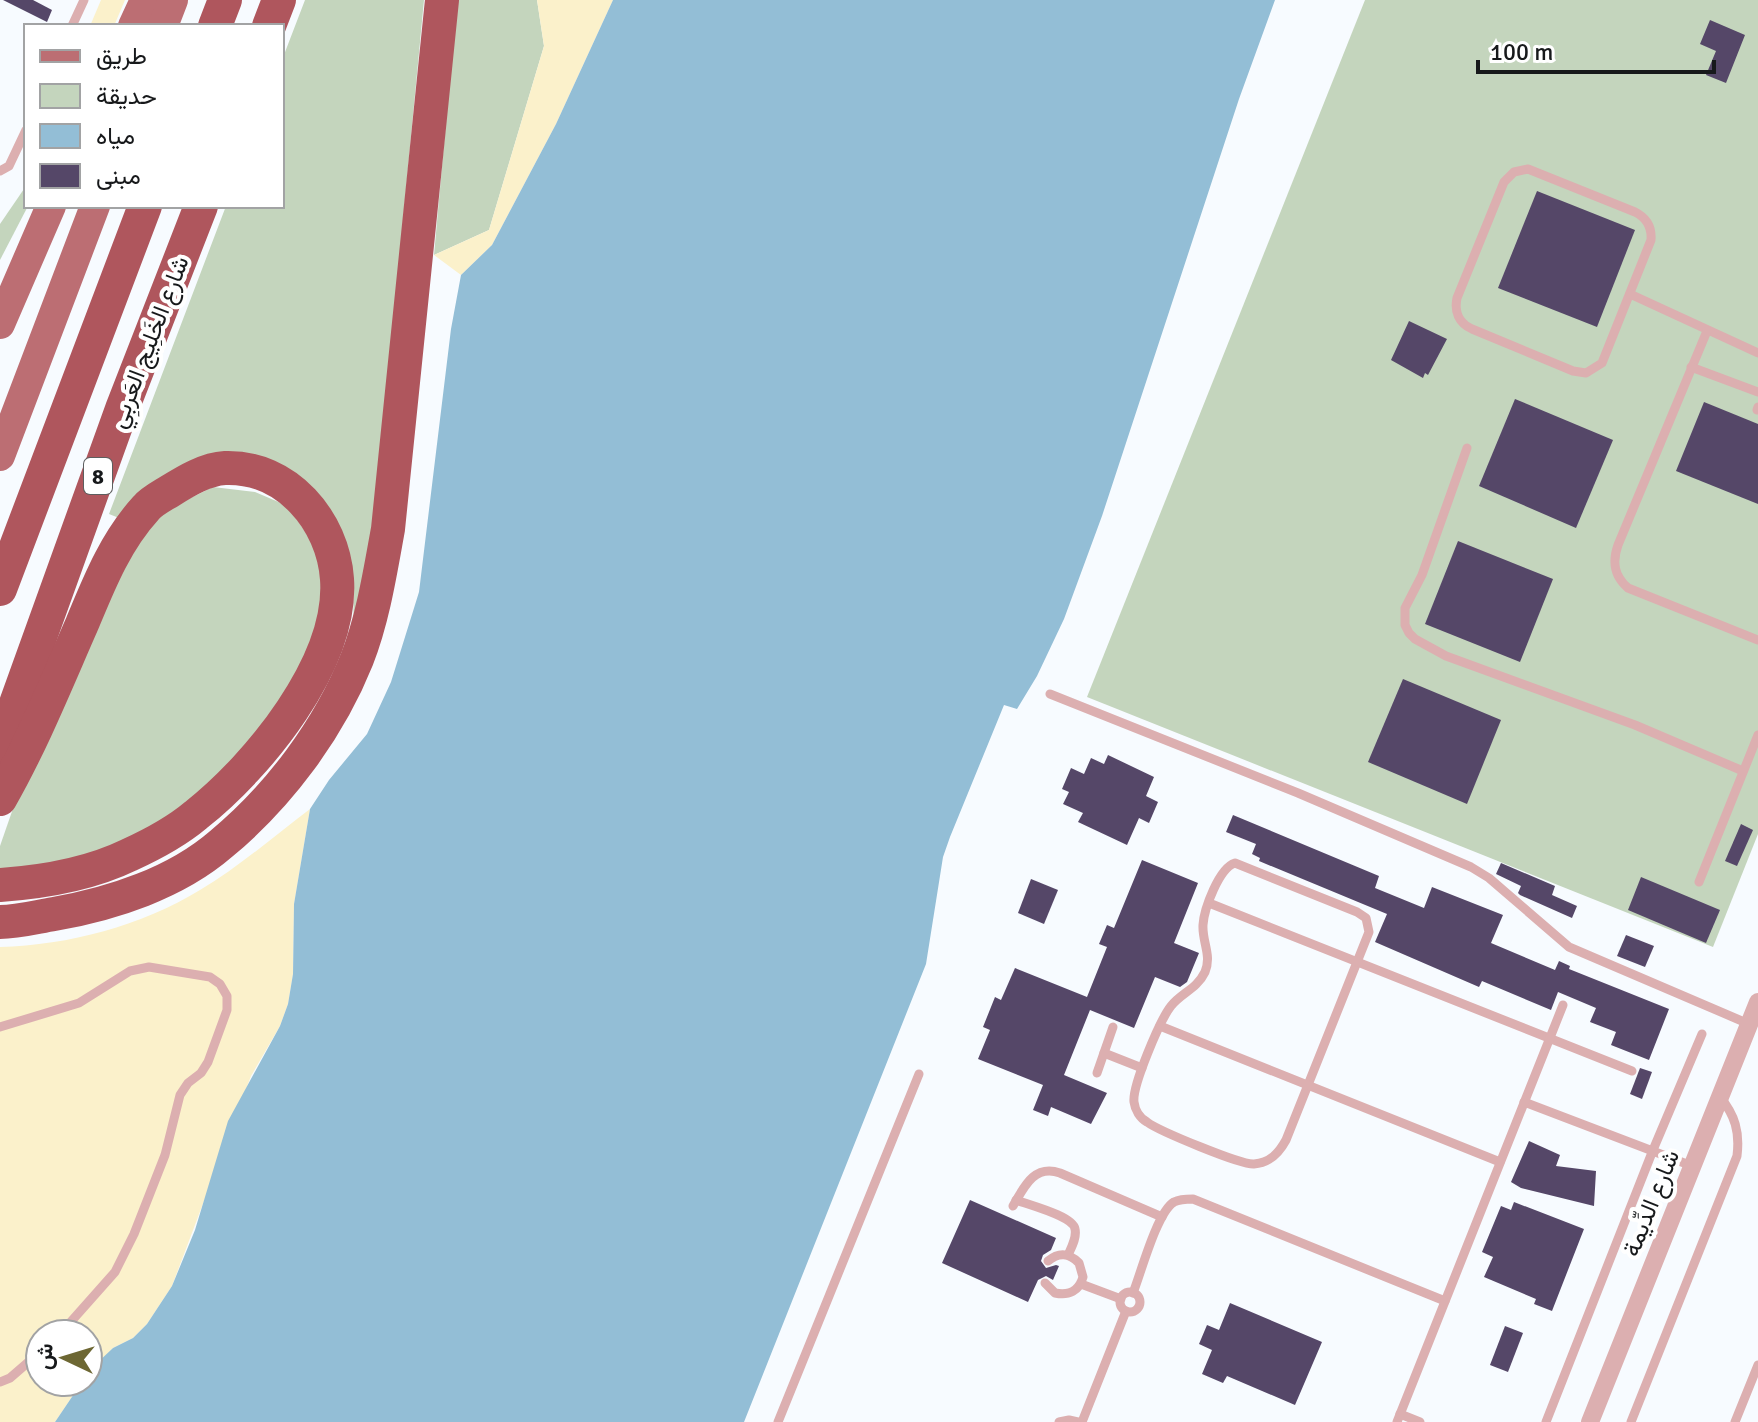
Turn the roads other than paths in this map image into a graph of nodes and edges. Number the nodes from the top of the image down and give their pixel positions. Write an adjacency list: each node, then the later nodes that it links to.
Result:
1 (84, 0): 7 (lane)
2 (145, 0): 8 (main road)
3 (173, 0): 9 (main road)
4 (225, 0): 10 (highway)
5 (279, 0): 11 (highway)
6 (442, 0): 37 (highway)
7 (73, 24)
8 (134, 24)
9 (164, 24)
10 (216, 24)
11 (270, 24)
12 (24, 134): 13 (lane)
13 (0, 171)
14 (94, 208): 26 (main road)
15 (144, 208): 27 (highway, 8)
16 (200, 208): 31 (highway, شارع الخَلِيج العَربِي / 8)
17 (46, 216): 19 (main road); 20 (main road)
18 (1630, 294): 18 (lane); 21 (lane)
19 (0, 301)
20 (0, 324)
21 (1707, 331): 22 (lane); 23 (lane)
22 (1758, 353)
23 (1691, 367): 24 (lane); 28 (lane)
24 (1758, 392)
25 (1467, 448): 32 (lane)
26 (0, 456)
27 (0, 589)
28 (1758, 640)
29 (1050, 694): 41 (lane)
30 (1758, 735): 32 (lane)
31 (0, 748)
32 (1743, 771): 34 (lane)
33 (0, 799): 35 (highway)
34 (1699, 882)
35 (0, 885)
36 (1209, 903): 38 (lane); 38 (lane); 42 (lane)
37 (0, 922)
38 (1358, 963): 46 (lane); 52 (lane)
39 (1758, 1002): 41 (street, شارع الدِّيمة)
40 (1563, 1005): 46 (lane)
41 (1749, 1024): 53 (street, شارع الدِّيمة)
42 (1160, 1026): 48 (lane); 52 (lane)
43 (0, 1027): 67 (lane)
44 (1113, 1027): 47 (lane)
45 (1702, 1034): 55 (lane)
46 (1549, 1039): 49 (lane); 54 (lane)
47 (1104, 1053): 48 (lane); 50 (lane)
48 (1142, 1068): 52 (lane)
49 (1632, 1071)
50 (1097, 1073)
51 (919, 1074): 72 (lane)
52 (1310, 1084): 56 (lane)
53 (1720, 1097): 57 (street, شارع الدِّيمة); 78 (lane)
54 (1524, 1102): 55 (lane); 56 (lane)
55 (1653, 1150): 57 (lane); 76 (lane)
56 (1500, 1162): 65 (lane)
57 (1692, 1166): 77 (street, شارع الدِّيمة)
58 (1162, 1217): 59 (lane); 63 (lane); 65 (lane)
59 (1068, 1255): 60 (lane); 62 (lane)
60 (1048, 1261)
61 (1045, 1283): 62 (lane)
62 (1081, 1284): 64 (lane)
63 (1133, 1293): 64 (lane); 66 (lane)
64 (1121, 1299): 66 (lane)
65 (1445, 1301): 71 (lane)
66 (1126, 1311): 74 (lane)
67 (74, 1318)
68 (1758, 1365): 79 (lane)
69 (24, 1366): 70 (lane)
70 (0, 1382)
71 (1399, 1418): 75 (lane)
72 (778, 1422)
73 (1059, 1422): 74 (lane)
74 (1080, 1422)
75 (1420, 1422)
76 (1546, 1422)
77 (1590, 1422)
78 (1631, 1422)
79 (1735, 1422)

